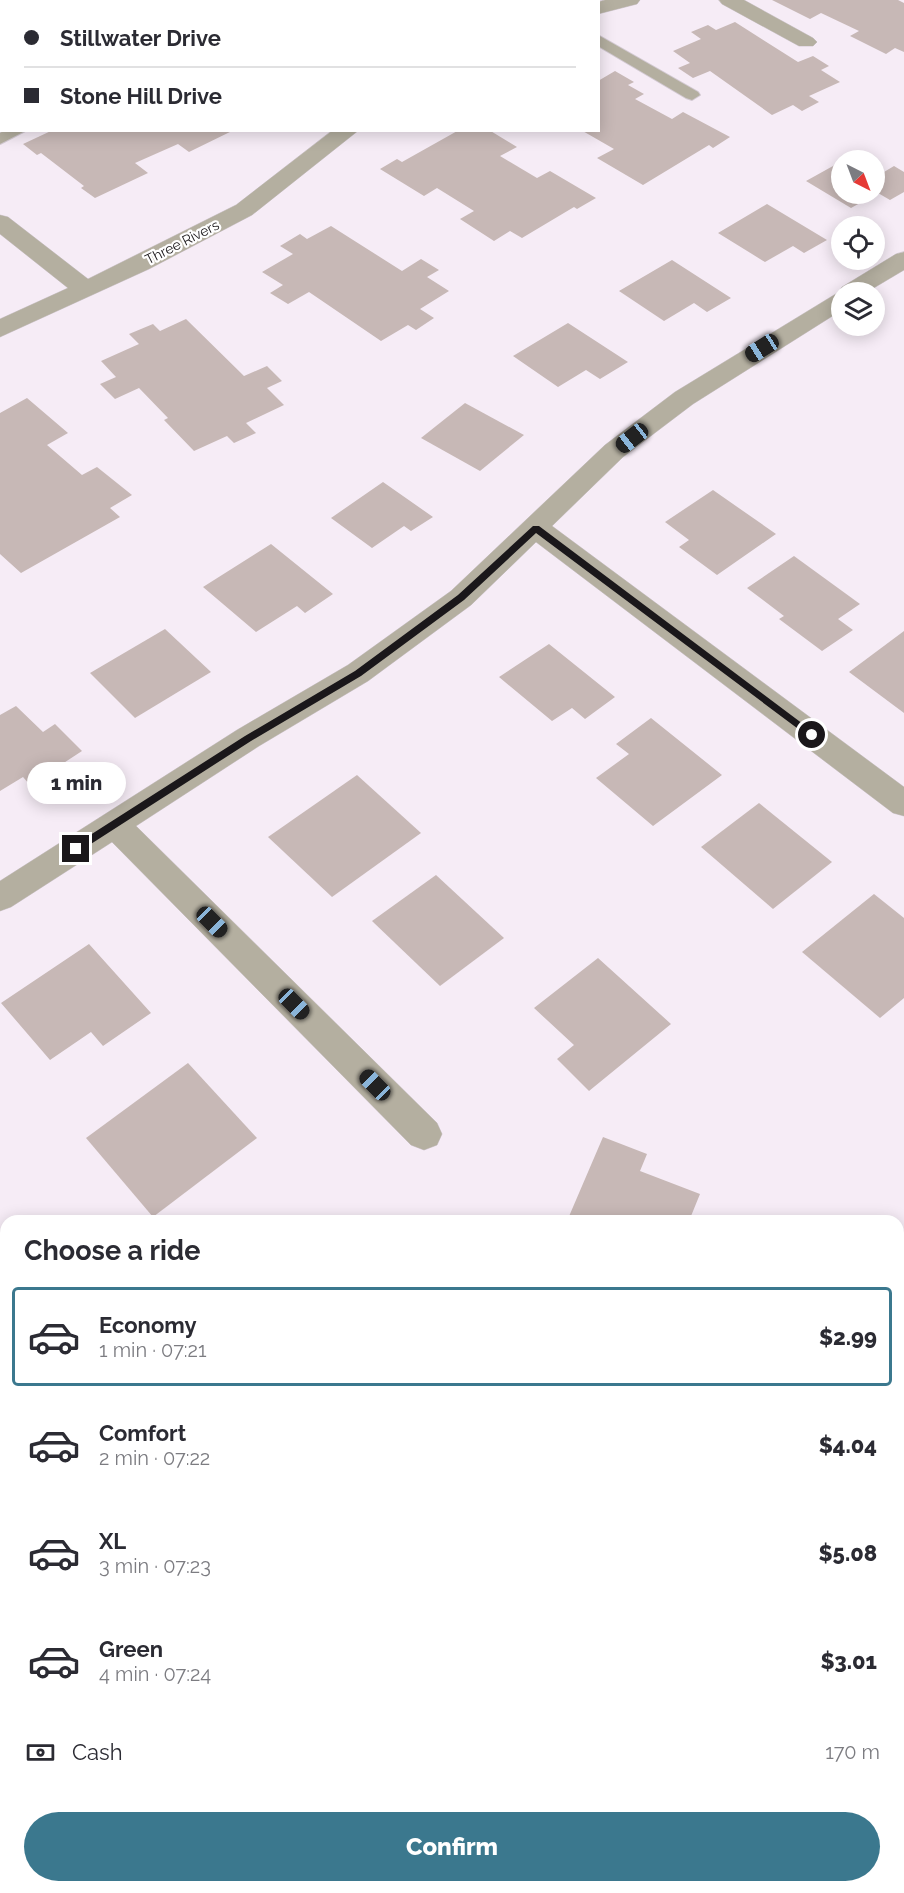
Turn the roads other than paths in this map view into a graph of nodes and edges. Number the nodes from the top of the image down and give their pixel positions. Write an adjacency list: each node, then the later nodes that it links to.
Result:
1 (630, 0): 3 (street)
2 (729, 0): 5 (street)
3 (600, 8)
4 (600, 40): 6 (lane)
5 (806, 42)
6 (692, 95)
7 (15, 132): 9 (lane)
8 (345, 132): 13 (street, Three Rivers)
9 (0, 139)
10 (0, 222): 13 (street)
11 (904, 259): 12 (street)
12 (867, 282)
13 (84, 288): 15 (street, Three Rivers)
14 (831, 305): 16 (street)
15 (0, 328)
16 (536, 528): 17 (street); 18 (street)
17 (904, 804)
18 (114, 824): 19 (street); 20 (street)
19 (0, 898)
20 (424, 1134)

